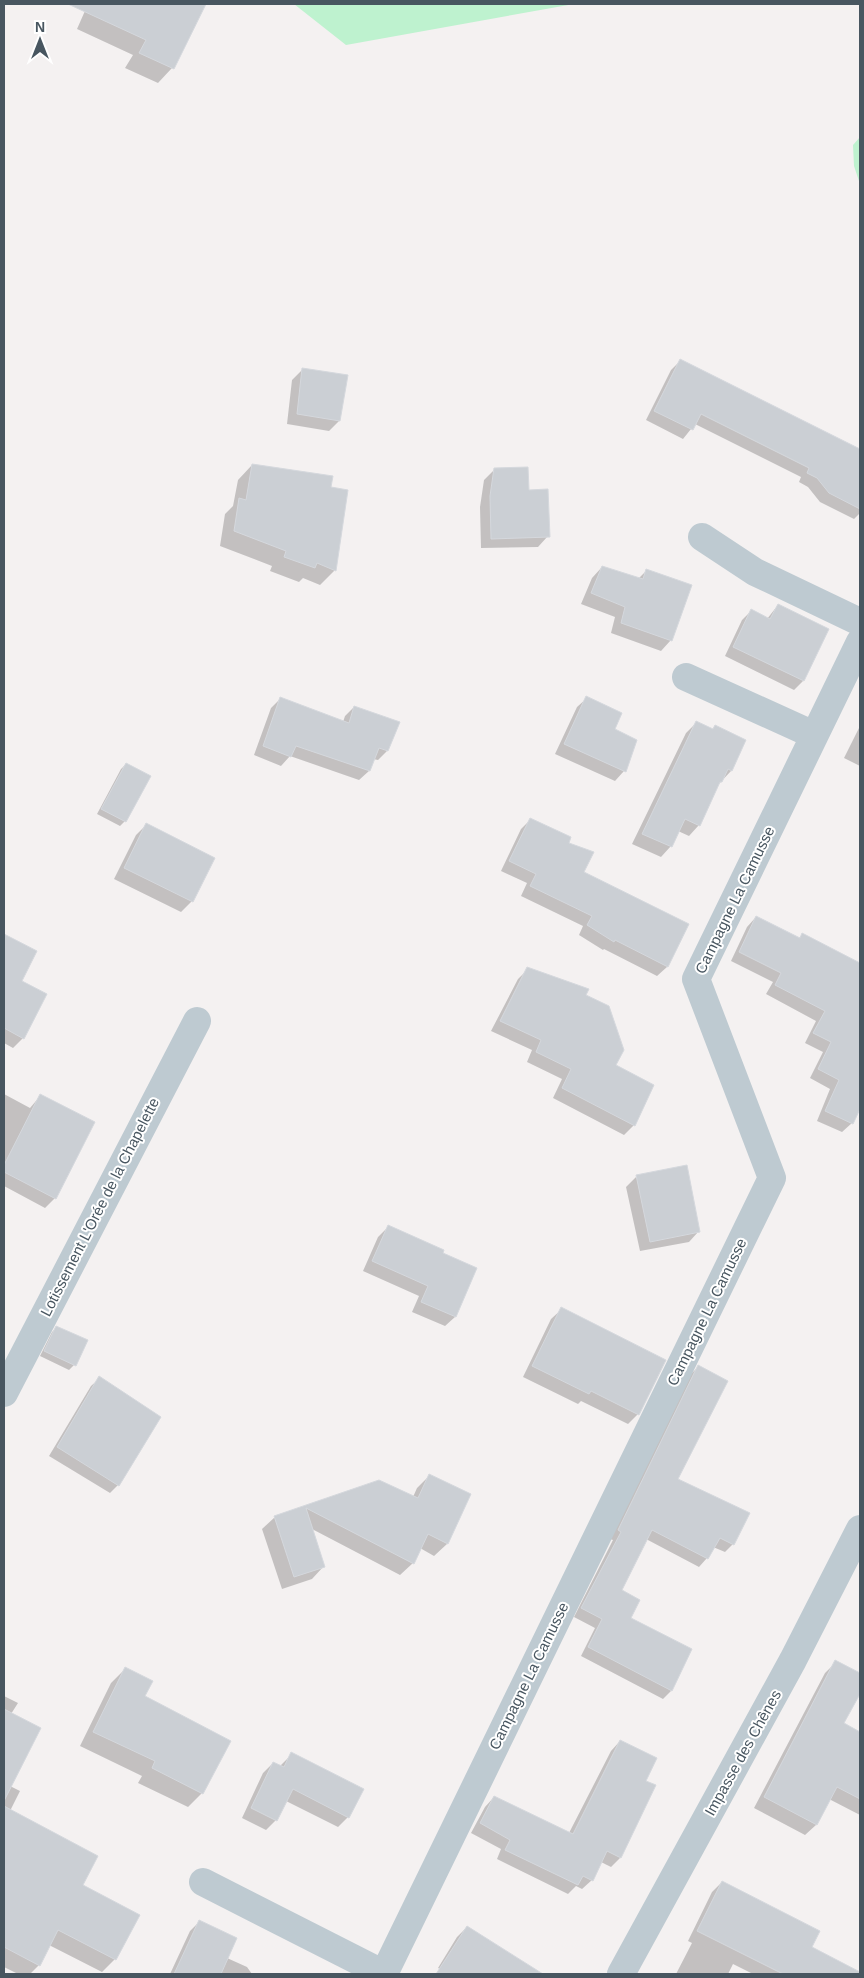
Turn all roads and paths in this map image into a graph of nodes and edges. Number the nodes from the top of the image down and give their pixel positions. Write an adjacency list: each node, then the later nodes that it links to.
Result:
1 (702, 537): 2 (street)
2 (860, 622)
3 (860, 642): 5 (street, Campagne La Camusse)
4 (686, 677): 5 (street)
5 (814, 735): 10 (street, Campagne La Camusse)
6 (197, 1021): 7 (street, Lotissement L'Orée de la Chapelette)
7 (4, 1393)
8 (860, 1529): 11 (street, Impasse des Chênes)
9 (203, 1882): 10 (street)
10 (384, 1974)
11 (621, 1974)

